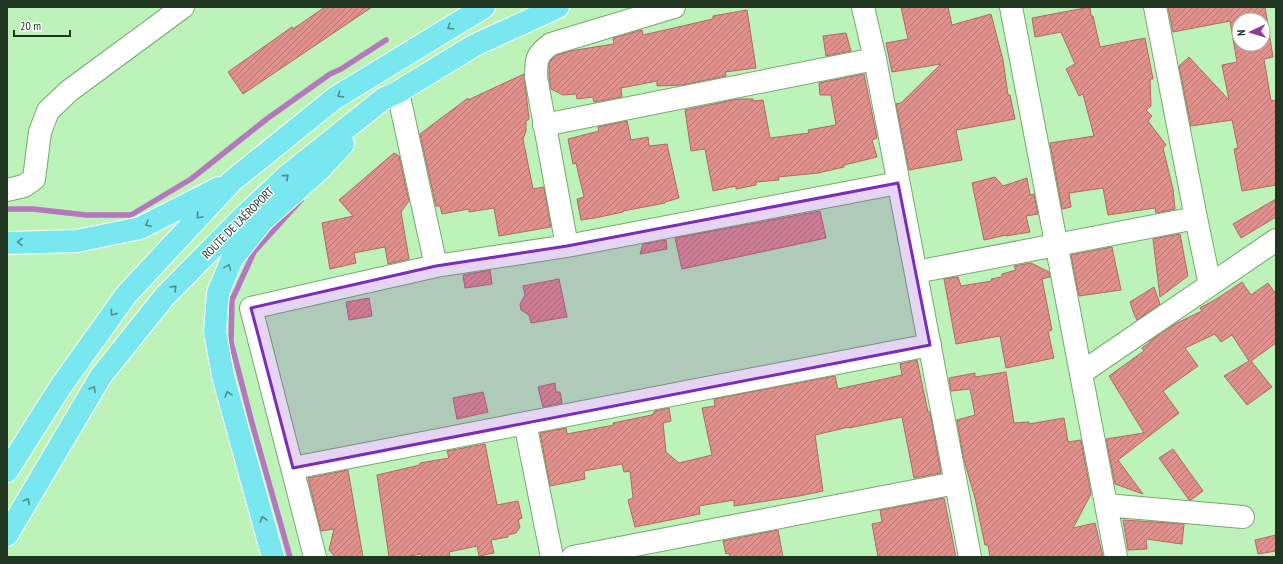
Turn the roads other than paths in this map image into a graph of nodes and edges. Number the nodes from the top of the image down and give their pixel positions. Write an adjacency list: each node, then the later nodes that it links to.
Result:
1 (183, 7): 13 (street)
2 (484, 7): 11 (highway, one-way to 11)
3 (558, 7): 9 (highway, ROUTE DE L'AÉROPORT)
4 (674, 7): 10 (street)
5 (863, 7): 8 (street)
6 (1011, 7): 17 (street)
7 (1155, 7): 14 (street)
8 (875, 59): 10 (street); 12 (street)
9 (391, 96): 19 (street); 30 (highway, ROUTE DE L'AÉROPORT, one-way to 9); 31 (highway, one-way to 9)
10 (544, 125): 18 (street)
11 (232, 181): 16 (highway, one-way to 16); 26 (highway, one-way to 26)
12 (898, 183): 18 (street); 20 (street)
13 (7, 190)
14 (1196, 218): 17 (street); 21 (street)
15 (1276, 240): 21 (street)
16 (7, 243)
17 (1056, 245): 20 (street); 23 (street)
18 (567, 246): 19 (street)
19 (436, 266): 25 (street)
20 (916, 272): 22 (street)
21 (1210, 285): 23 (street)
22 (930, 345): 24 (street); 27 (street)
23 (1081, 373): 28 (street)
24 (524, 423): 25 (street); 33 (street)
25 (293, 468): 32 (street)
26 (7, 471)
27 (956, 483): 34 (street); 35 (street)
28 (1106, 505): 29 (street); 36 (street)
29 (1243, 517)
30 (7, 535)
31 (273, 557)
32 (315, 557)
33 (552, 557)
34 (573, 557)
35 (970, 557)
36 (1116, 557)

